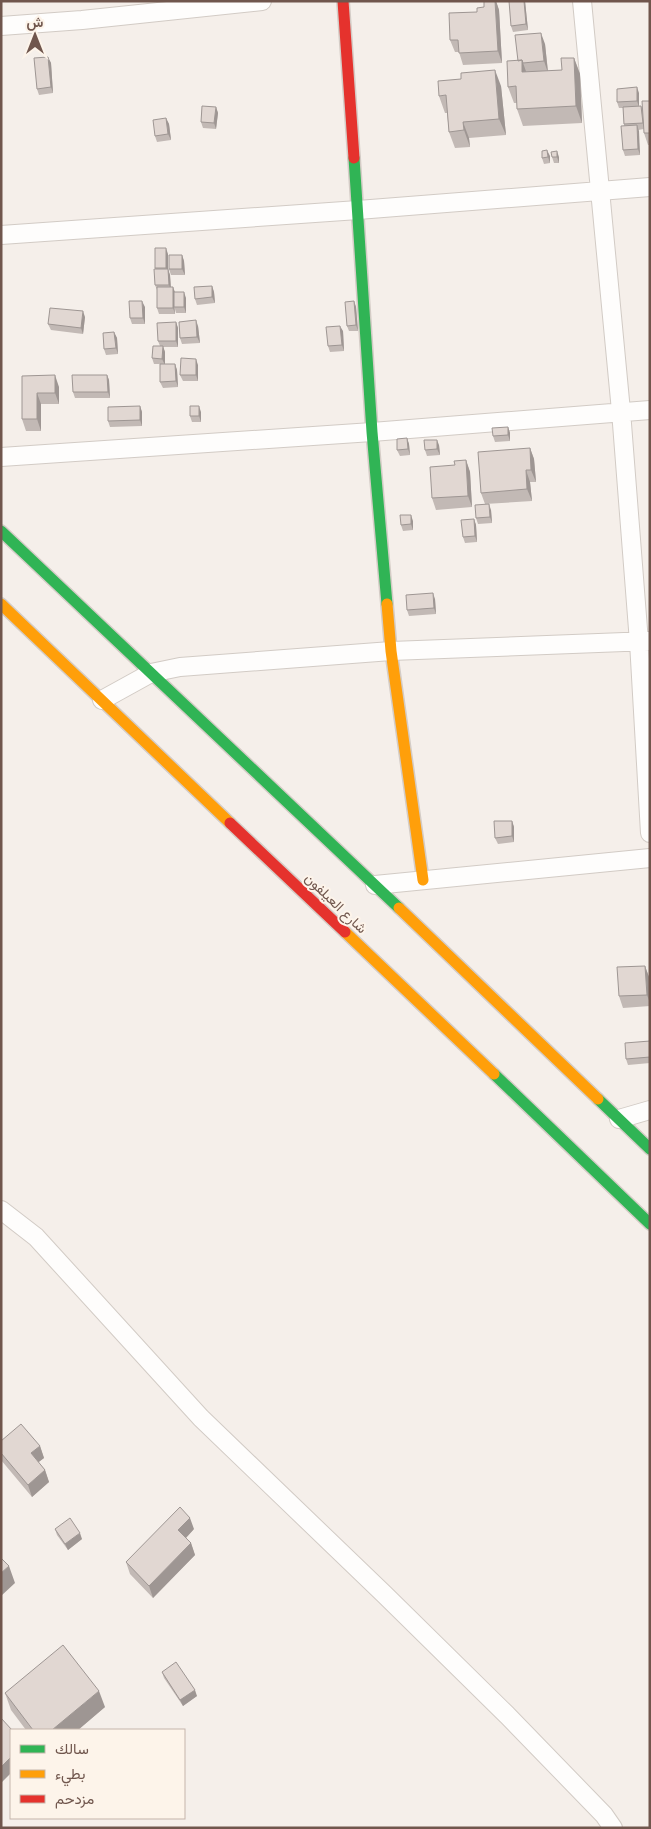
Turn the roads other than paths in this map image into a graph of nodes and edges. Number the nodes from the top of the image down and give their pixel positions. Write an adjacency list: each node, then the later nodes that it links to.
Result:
1 (262, 1): 4 (street)
2 (343, 1): 8 (main road)
3 (582, 1): 7 (street)
4 (198, 4): 5 (street)
5 (1, 26)
6 (650, 187): 7 (street)
7 (601, 191): 8 (street); 11 (street)
8 (358, 210): 9 (street); 12 (main road)
9 (1, 235)
10 (650, 410): 11 (street)
11 (621, 411): 12 (street); 16 (street)
12 (372, 432): 13 (street); 17 (main road)
13 (1, 457)
14 (1, 531): 18 (main road)
15 (1, 604): 19 (main road, شارع العيلفون)
16 (644, 641): 17 (street); 20 (street)
17 (391, 651): 18 (street); 22 (main road)
18 (151, 673): 19 (street); 23 (main road)
19 (102, 700): 28 (main road, شارع العيلفون)
20 (650, 833)
21 (650, 858): 22 (street)
22 (423, 880): 23 (street)
23 (375, 885): 25 (main road)
24 (650, 1110): 25 (street)
25 (619, 1119): 26 (main road)
26 (650, 1149)
27 (1, 1210): 29 (street)
28 (650, 1224)
29 (612, 1828)

